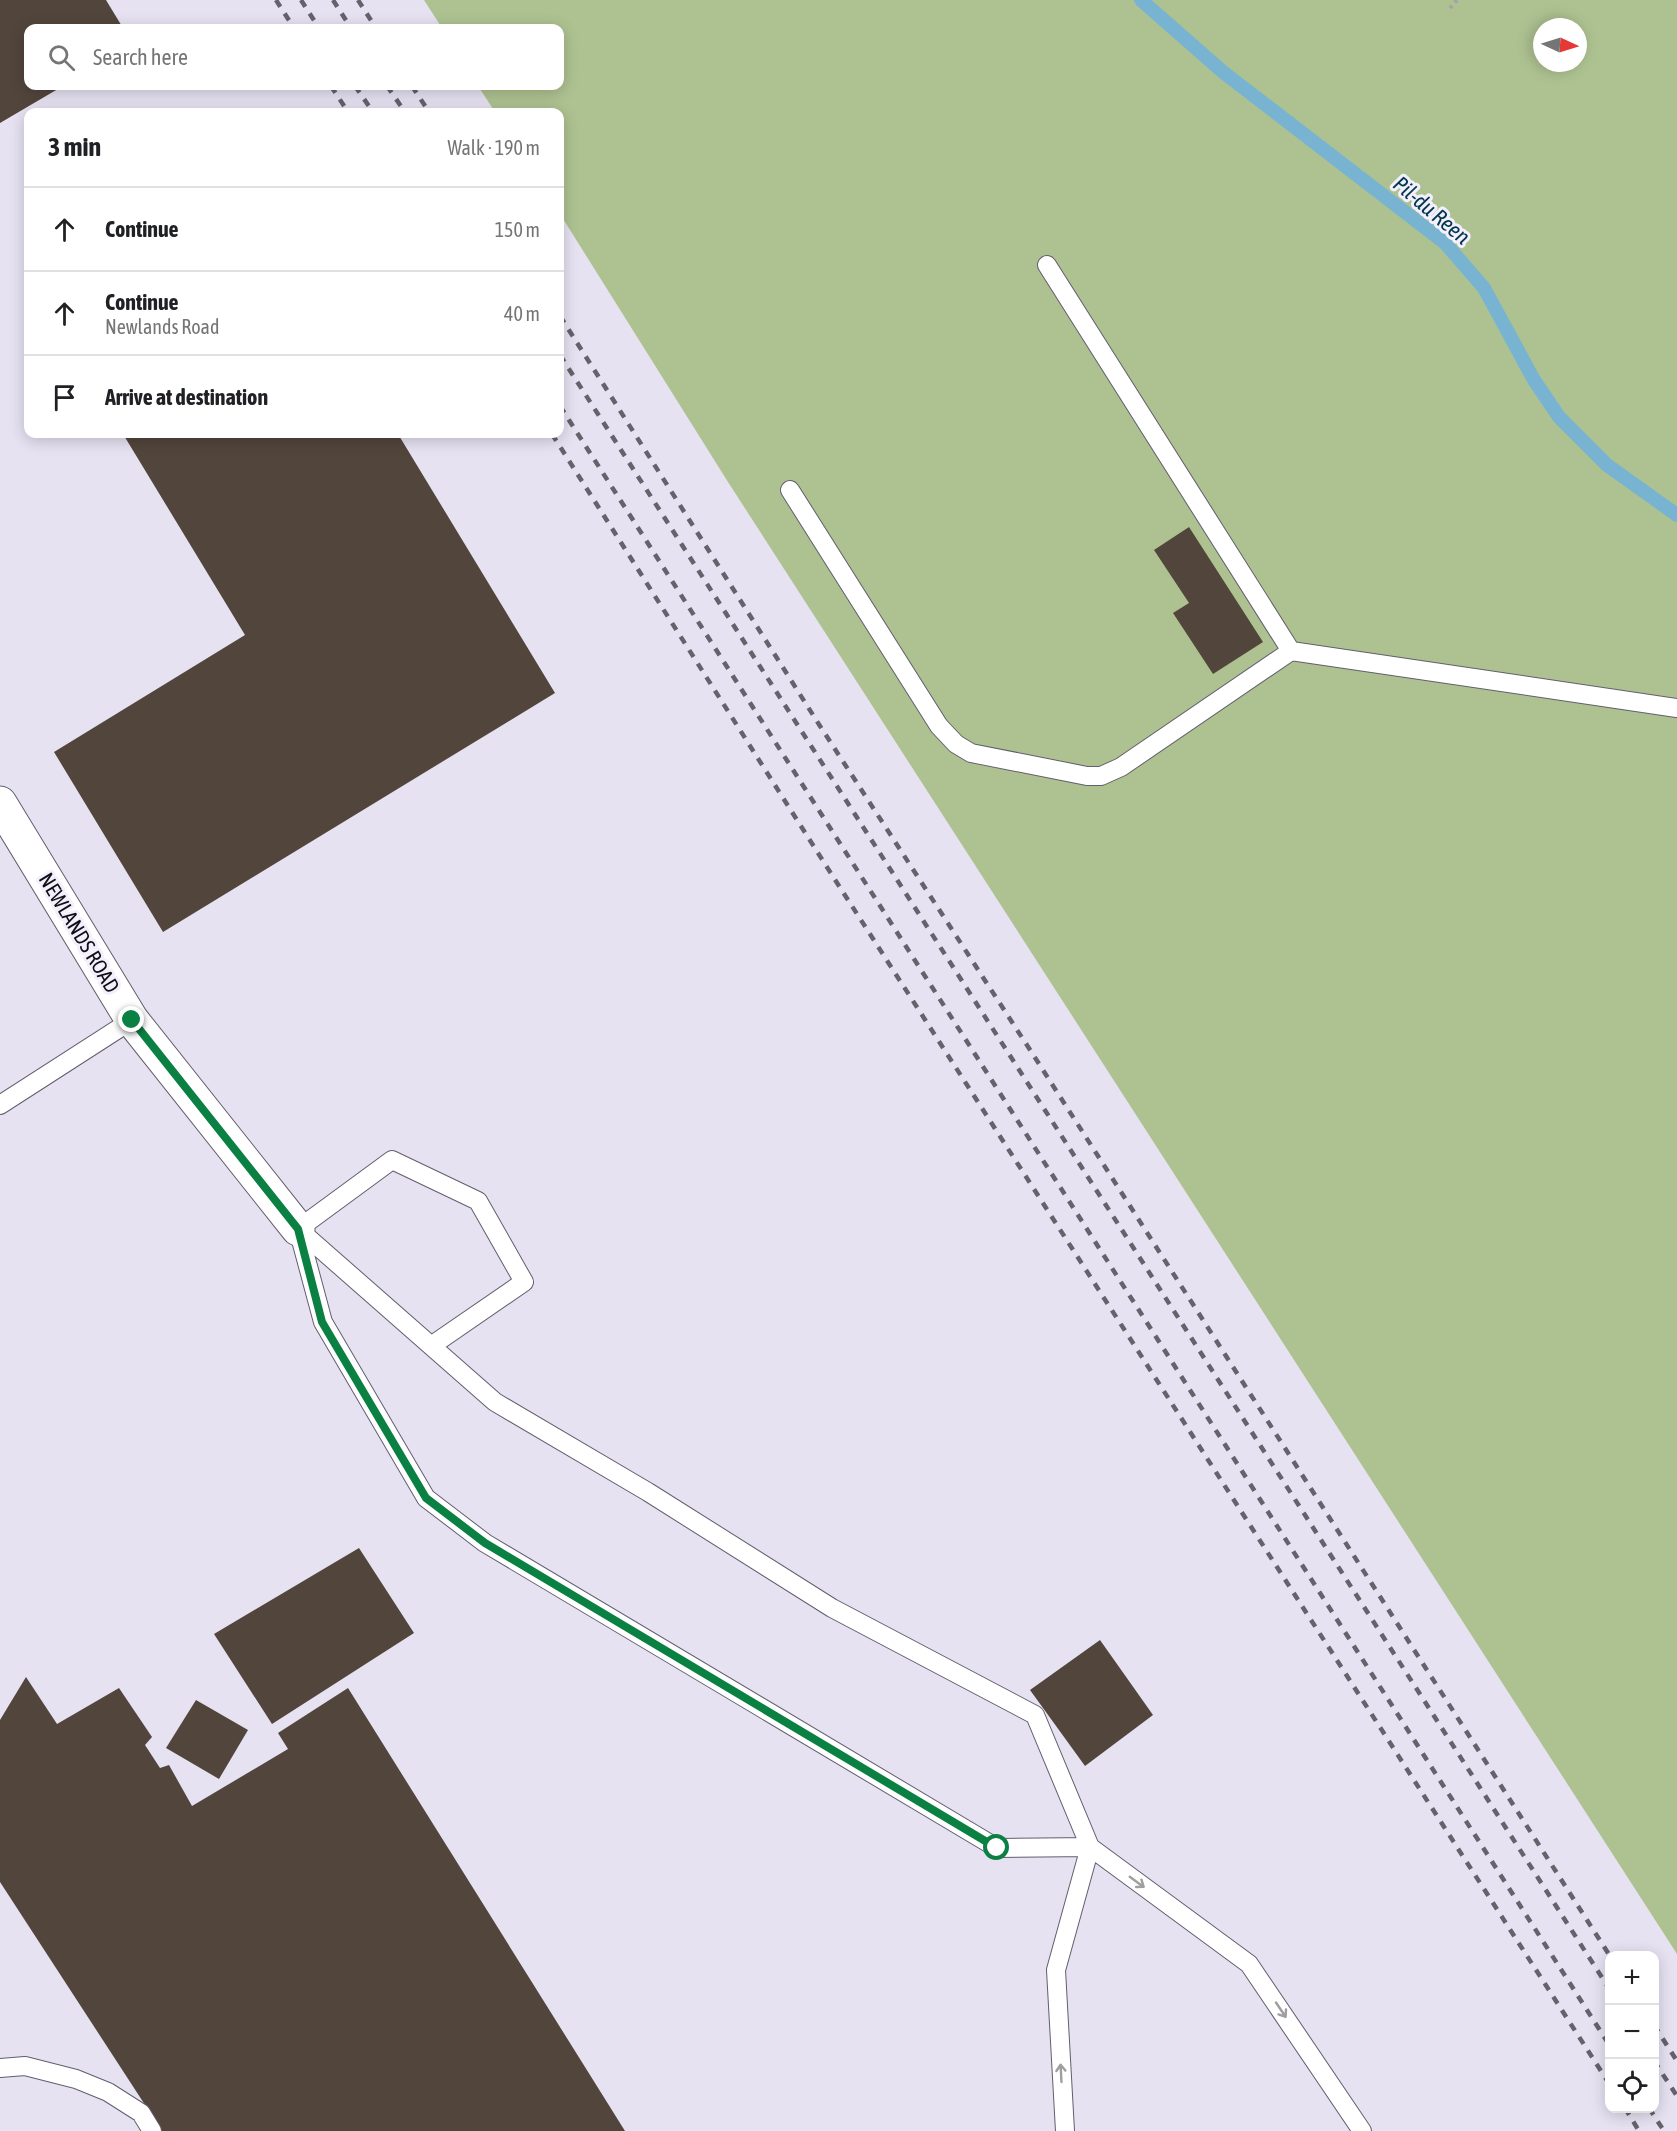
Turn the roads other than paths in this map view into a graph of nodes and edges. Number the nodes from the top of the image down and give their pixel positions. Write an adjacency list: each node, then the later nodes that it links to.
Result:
1 (1047, 265): 3 (lane)
2 (790, 490): 3 (lane)
3 (1291, 651): 4 (lane)
4 (1677, 708)
5 (0, 803): 6 (street, NEWLANDS ROAD)
6 (132, 1020): 7 (lane); 8 (street, NEWLANDS ROAD)
7 (0, 1105)
8 (298, 1229): 9 (lane); 9 (lane); 10 (lane)
9 (431, 1346): 10 (lane)
10 (1090, 1847): 13 (lane, one-way to 10); 14 (lane, one-way to 14)
11 (0, 2068): 12 (lane)
12 (152, 2131)
13 (1065, 2131)
14 (1362, 2131)

